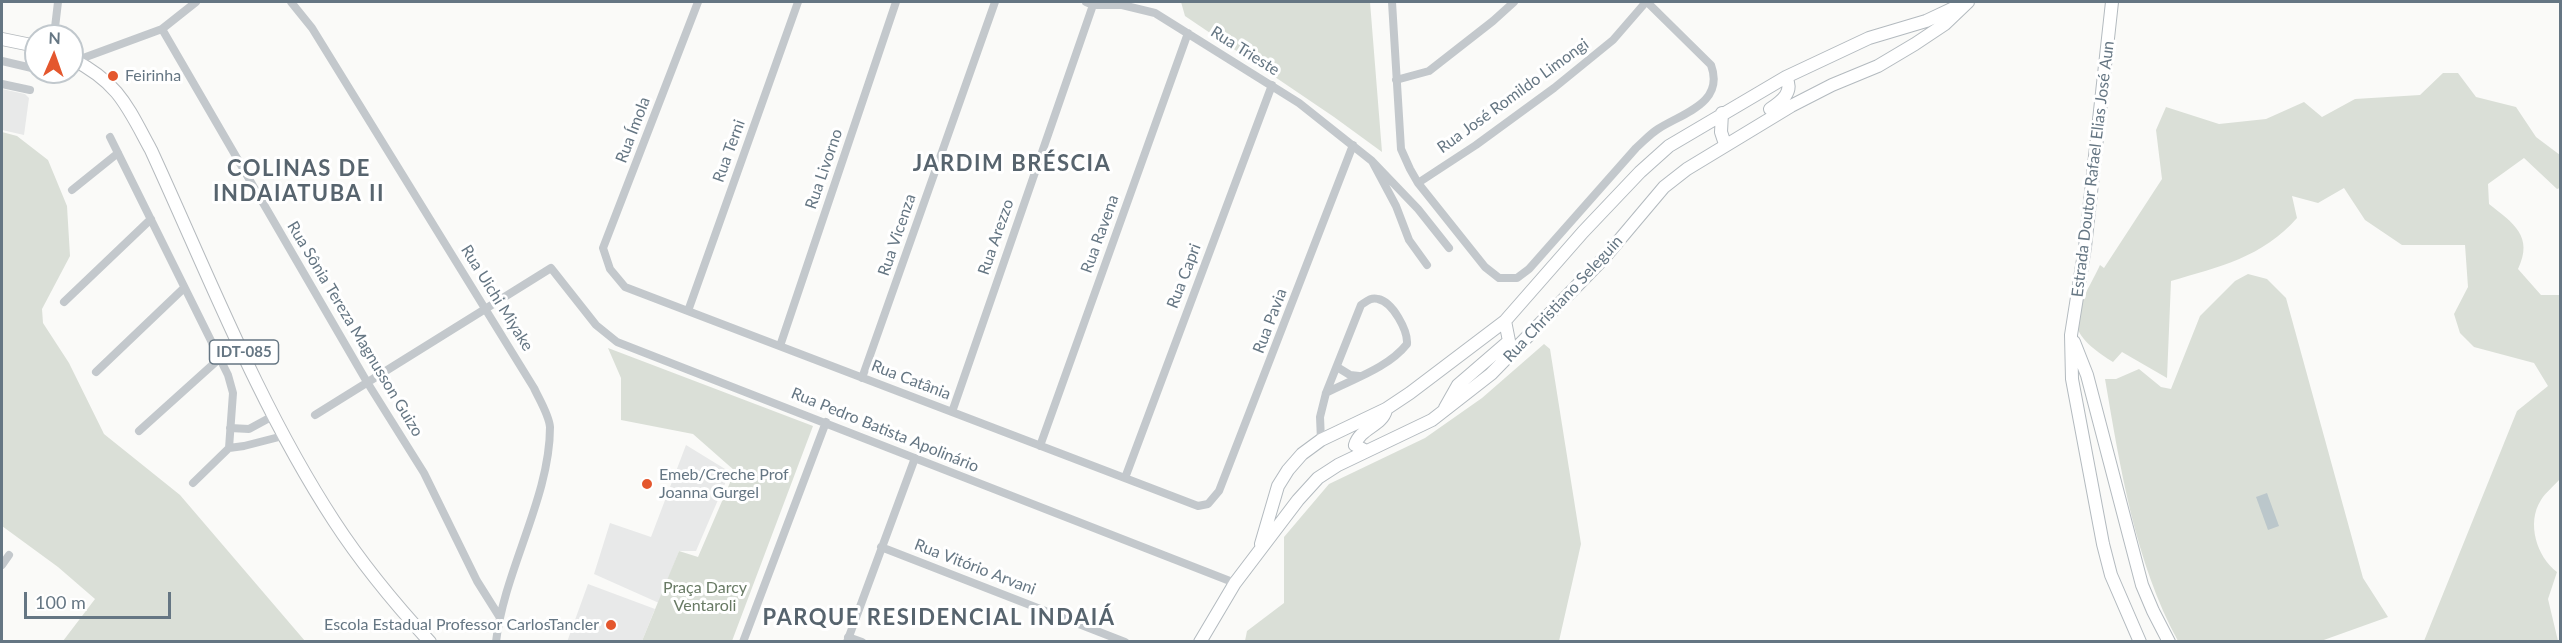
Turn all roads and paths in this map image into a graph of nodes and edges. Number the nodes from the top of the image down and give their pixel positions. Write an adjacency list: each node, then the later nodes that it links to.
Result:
1 (58, 2): 15 (street)
2 (196, 2): 16 (street)
3 (291, 2): 46 (street, Rua Uichi Miyake)
4 (698, 2): 43 (street, Rua Ímola)
5 (798, 2): 47 (street, Rua Terni)
6 (896, 2): 50 (street, Rua Livorno)
7 (995, 2): 55 (street, Rua Vicenza)
8 (1392, 2): 27 (street)
9 (1514, 2): 27 (street)
10 (1647, 2): 38 (street, Rua José Romildo Limongi); 38 (street)
11 (1968, 2): 26 (main road); 32 (main road, Rua Christiano Seleguin)
12 (2112, 2): 49 (main road, Estrada Doutor Rafael Elias José Aun)
13 (1089, 3): 14 (street, Rua Trieste); 60 (street, Rua Arezzo)
14 (1122, 3): 17 (street, Rua Trieste)
15 (55, 24)
16 (162, 29): 22 (street); 56 (street, Rua Sônia Tereza Magnusson Guizo)
17 (1188, 33): 29 (street, Rua Trieste); 68 (street, Rua Ravena)
18 (2, 39): 19 (main road)
19 (24, 44)
20 (2, 45): 21 (main road)
21 (24, 46)
22 (84, 56)
23 (2, 61): 24 (street)
24 (24, 66)
25 (84, 66): 62 (main road, IDT-085)
26 (1786, 77): 31 (main road); 32 (main road)
27 (1396, 80): 38 (street)
28 (2, 84): 30 (street)
29 (1272, 85): 35 (street, Rua Trieste); 72 (street, Rua Capri)
30 (30, 90)
31 (1722, 112): 34 (main road); 48 (main road)
32 (1759, 124): 34 (main road, Rua Christiano Seleguin)
33 (110, 137): 36 (street)
34 (1725, 144): 59 (main road, Rua Christiano Seleguin)
35 (1353, 145): 37 (street, Rua Trieste); 74 (street, Rua Pavia)
36 (117, 153): 39 (street); 40 (street)
37 (1372, 161): 41 (street, Rua Trieste); 42 (street, Rua Trieste)
38 (1418, 183)
39 (72, 190)
40 (151, 219): 44 (street); 45 (street)
41 (1449, 248)
42 (1427, 265)
43 (610, 269): 47 (street, Rua Catânia)
44 (184, 288): 51 (street); 53 (street)
45 (64, 302)
46 (485, 308): 56 (street); 63 (street, Rua Pedro Batista Apolinário); 80 (street, Rua Uichi Miyake)
47 (688, 311): 50 (street, Rua Catânia)
48 (1505, 321): 58 (main road); 59 (main road)
49 (2072, 335): 88 (main road, Estrada Doutor Rafael Elias José Aun); 89 (main road, Estrada Doutor Rafael Elias José Aun)
50 (780, 346): 55 (street, Rua Catânia)
51 (219, 359): 64 (street); 65 (street)
52 (1336, 367): 54 (street); 54 (street); 57 (street)
53 (96, 372)
54 (1360, 376): 57 (street)
55 (862, 378): 60 (street, Rua Catânia)
56 (367, 382): 61 (street); 80 (street, Rua Sônia Tereza Magnusson Guizo)
57 (1326, 393): 67 (street)
58 (1386, 409): 67 (main road); 70 (main road)
59 (1443, 411): 70 (main road, Rua Christiano Seleguin)
60 (952, 412): 68 (street, Rua Catânia)
61 (315, 415)
62 (273, 416): 64 (street); 66 (main road, IDT-085)
63 (826, 422): 71 (street, Rua Pedro Batista Apolinário); 84 (street)
64 (230, 428): 69 (street)
65 (139, 431)
66 (284, 436): 69 (street); 82 (main road, IDT-085)
67 (1321, 440): 76 (main road)
68 (1040, 446): 72 (street, Rua Catânia)
69 (229, 447): 73 (street)
70 (1366, 451): 76 (main road, Rua Christiano Seleguin)
71 (915, 458): 75 (street); 79 (street, Rua Pedro Batista Apolinário)
72 (1125, 478): 74 (street, Rua Catânia)
73 (193, 483)
74 (1208, 504)
75 (881, 547): 81 (street); 86 (street, Rua Vitório Arvani)
76 (1260, 548): 79 (main road, Rua Christiano Seleguin)
77 (9, 555): 78 (street)
78 (2, 565)
79 (1235, 583): 87 (main road, Rua Christiano Seleguin)
80 (499, 616): 83 (street, Rua Uichi Miyake)
81 (847, 639): 85 (street)
82 (430, 642)
83 (496, 642)
84 (743, 642)
85 (862, 642)
86 (1125, 642)
87 (1200, 642)
88 (2140, 642)
89 (2169, 642)

